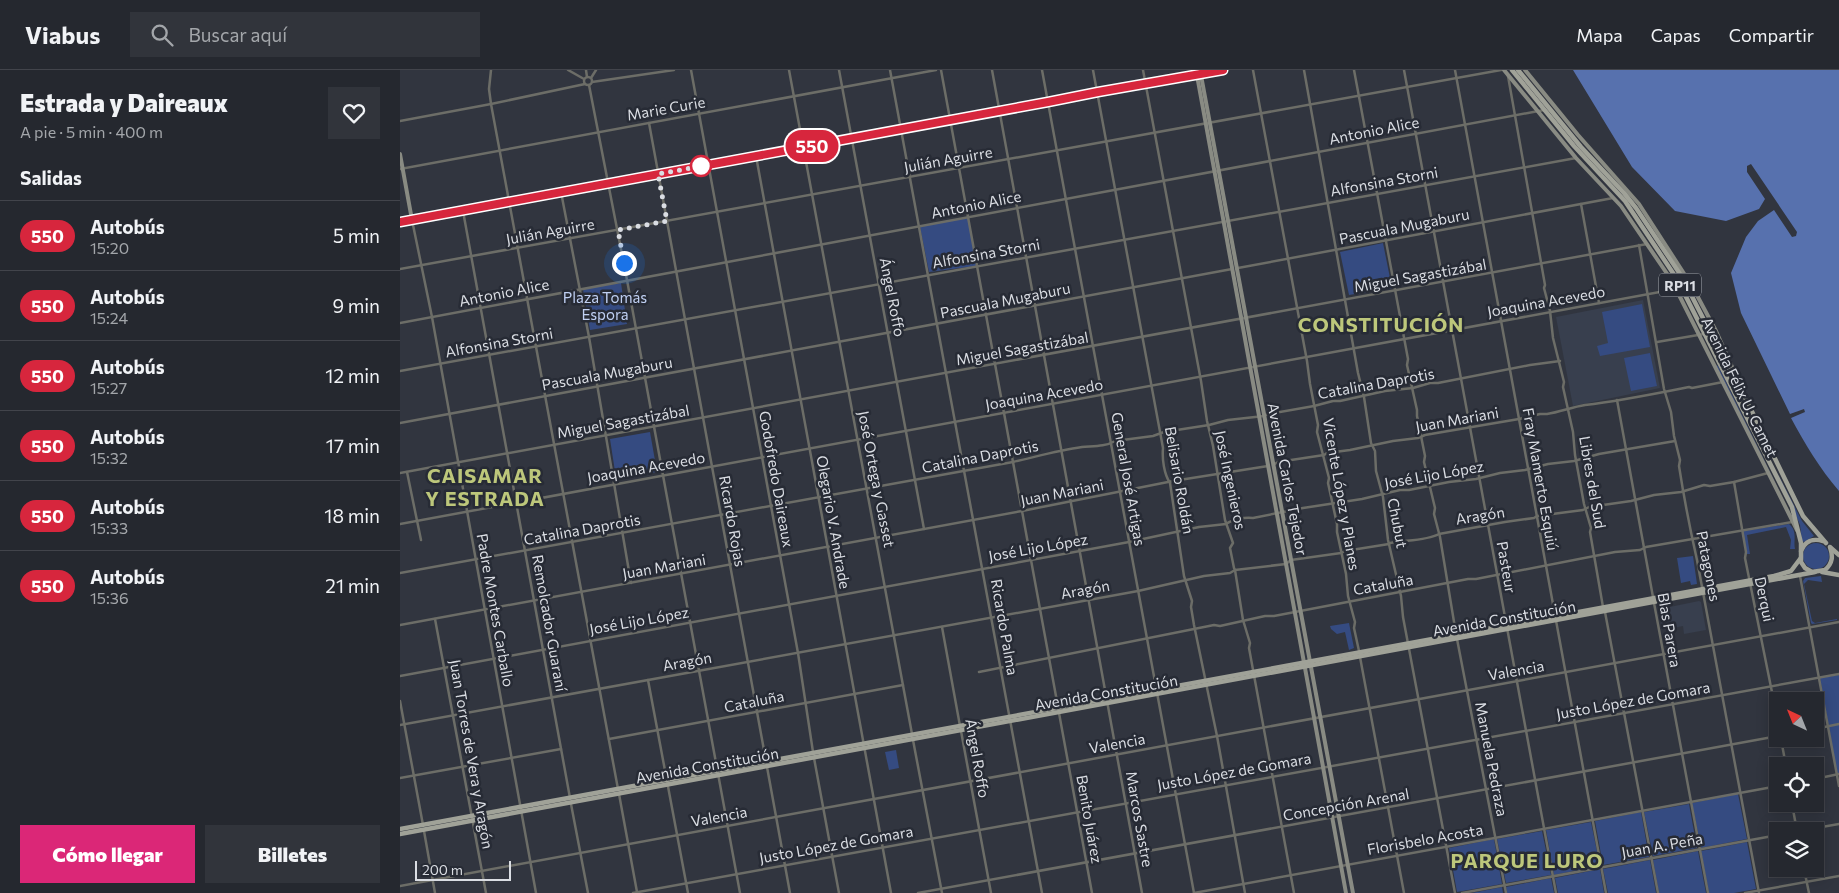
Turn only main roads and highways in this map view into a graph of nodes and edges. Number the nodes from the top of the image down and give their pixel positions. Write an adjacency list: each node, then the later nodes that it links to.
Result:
1 (1224, 70): 6 (main road)
2 (1502, 70): 12 (main road, Avenida Félix U. Camet)
3 (1512, 70): 7 (main road, Avenida Félix U. Camet / RP11)
4 (1518, 70): 7 (main road, Avenida Félix U. Camet / RP11)
5 (1524, 70): 12 (main road, Avenida Félix U. Camet)
6 (1198, 72): 10 (main road); 14 (main road, Avenida Carlos Tejedor)
7 (1547, 110): 12 (main road, Avenida Félix U. Camet / RP11)
8 (400, 154): 9 (main road, Padre Montes Carballo)
9 (401, 168): 10 (main road, Padre Montes Carballo)
10 (412, 220): 11 (main road)
11 (400, 222)
12 (1685, 288): 13 (main road, Avenida Félix U. Camet / RP11); 15 (main road, Avenida Félix U. Camet)
13 (1710, 332): 15 (main road, Avenida Félix U. Camet / RP11); 16 (main road, Avenida Félix U. Camet / RP11)
14 (1271, 465): 24 (main road, Avenida Carlos Tejedor); 25 (main road, Avenida Carlos Tejedor)
15 (1798, 532): 18 (main road, Avenida Félix U. Camet / RP11)
16 (1830, 546): 17 (main road); 18 (main road); 19 (main road, Avenida Félix U. Camet / RP11); 21 (main road)
17 (1839, 550)
18 (1800, 552): 20 (main road, RP11)
19 (1839, 555)
20 (1800, 559): 21 (main road); 23 (main road, Avenida Constitución)
21 (1818, 572): 22 (main road); 23 (main road, Avenida Constitución)
22 (1839, 575)
23 (1750, 583): 24 (main road, Avenida Constitución)
24 (1311, 664): 25 (main road, Avenida Constitución); 30 (main road, Avenida Carlos Tejedor)
25 (1304, 665): 26 (main road, Avenida Constitución); 29 (main road, Avenida Carlos Tejedor)
26 (423, 827): 27 (main road, Avenida Constitución); 28 (main road, Avenida Constitución)
27 (400, 829)
28 (400, 834)
29 (1346, 893)
30 (1353, 893)

